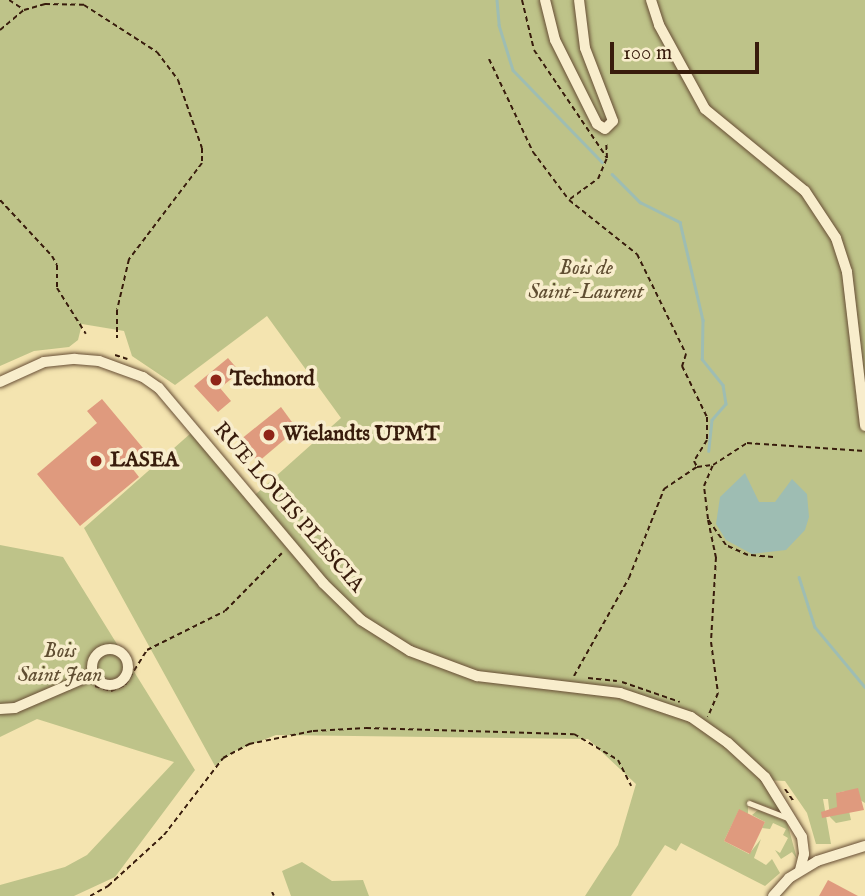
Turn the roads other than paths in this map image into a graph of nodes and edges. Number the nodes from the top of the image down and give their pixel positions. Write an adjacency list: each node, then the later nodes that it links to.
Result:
1 (545, 0): 2 (street)
2 (579, 0)
3 (651, 0): 5 (street)
4 (0, 382): 9 (street, RUE LOUIS PLESCIA)
5 (865, 426)
6 (91, 679): 7 (street)
7 (0, 709)
8 (751, 813): 9 (lane)
9 (793, 820): 11 (street, RUE LOUIS PLESCIA)
10 (865, 846): 11 (street)
11 (800, 870): 12 (street)
12 (773, 896)

